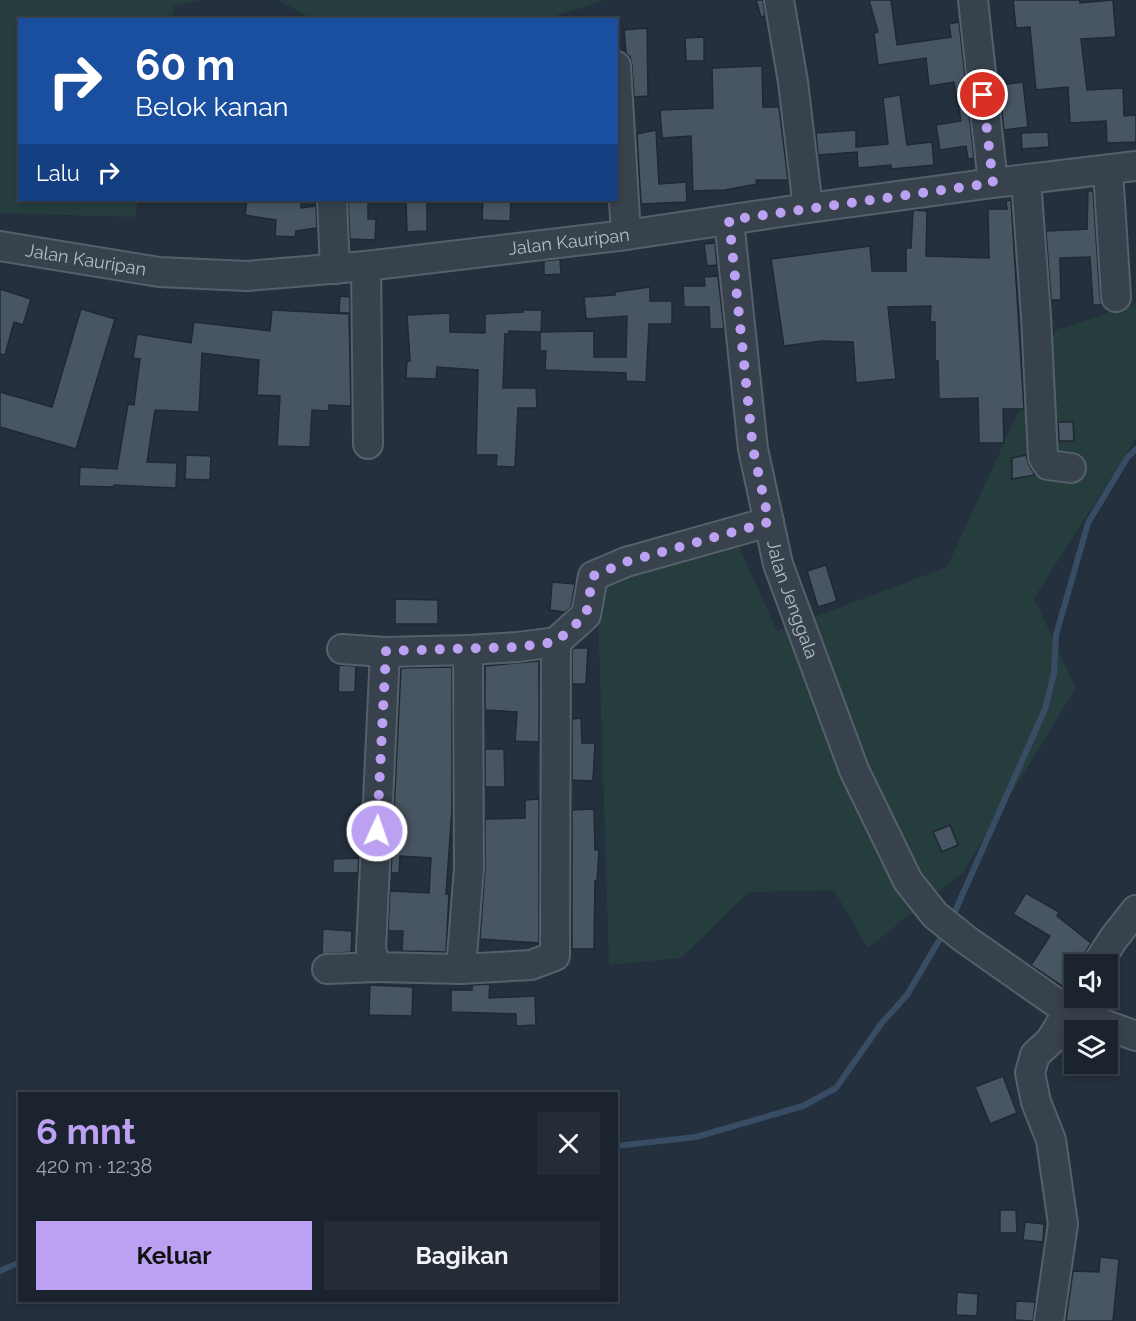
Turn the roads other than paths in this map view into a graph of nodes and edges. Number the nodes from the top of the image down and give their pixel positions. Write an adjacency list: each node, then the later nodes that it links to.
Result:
1 (779, 0): 9 (street)
2 (973, 0): 7 (street)
3 (618, 100): 11 (street)
4 (1136, 166): 5 (street, Jalan Kauripan)
5 (1108, 170): 6 (street, Jalan Kauripan); 15 (street)
6 (1026, 180): 7 (street, Jalan Kauripan); 17 (street)
7 (993, 183): 9 (street, Jalan Kauripan)
8 (332, 201): 14 (street)
9 (808, 208): 10 (street, Jalan Kauripan)
10 (729, 220): 11 (street, Jalan Kauripan); 18 (street, Jalan Jenggala)
11 (626, 235): 13 (street, Jalan Kauripan)
12 (0, 246): 14 (street, Jalan Kauripan)
13 (366, 266): 14 (street, Jalan Kauripan); 16 (street)
14 (335, 268)
15 (1116, 297)
16 (368, 444)
17 (1071, 468)
18 (769, 522): 19 (street); 28 (street, Jalan Jenggala)
19 (556, 642): 21 (street); 27 (street)
20 (342, 649): 22 (street)
21 (468, 650): 22 (street); 27 (street)
22 (386, 651): 25 (street)
23 (1136, 910): 24 (street)
24 (1104, 954)
25 (377, 967): 26 (street); 27 (street)
26 (327, 969)
27 (461, 969)
28 (1064, 999)
29 (1070, 1008): 32 (street)
30 (1080, 1008): 31 (street)
31 (1136, 1036)
32 (1049, 1321)

